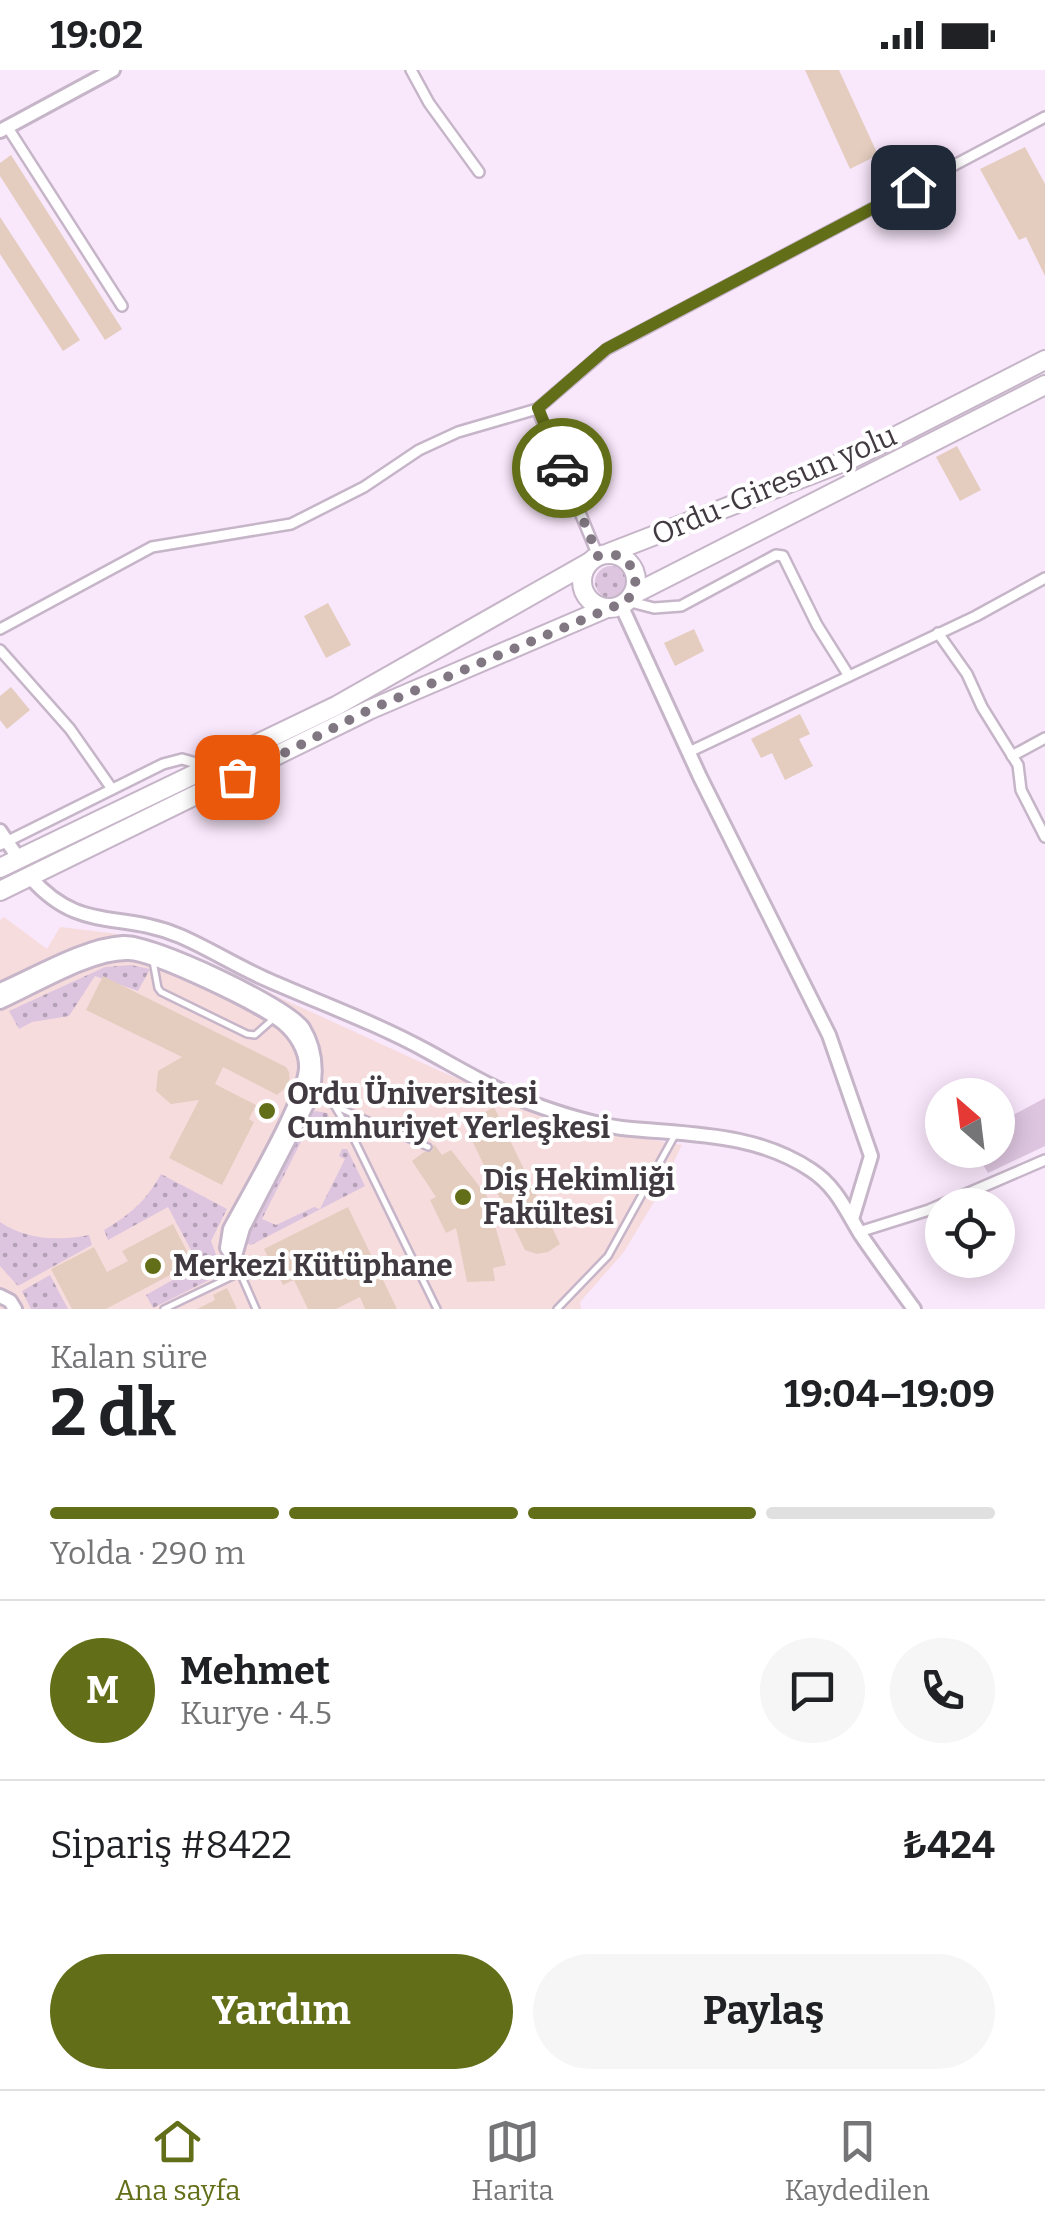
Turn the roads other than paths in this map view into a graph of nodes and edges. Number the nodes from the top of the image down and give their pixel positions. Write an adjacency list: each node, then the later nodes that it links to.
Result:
1 (113, 70): 4 (street)
2 (411, 70): 5 (street)
3 (1045, 117): 9 (street)
4 (4, 129): 6 (street)
5 (479, 172)
6 (122, 306)
7 (1045, 360): 10 (highway, Ordu-Giresun yolu)
8 (1045, 385): 12 (highway, Ordu-Giresun yolu)
9 (538, 408): 10 (street); 13 (street)
10 (598, 558): 12 (highway); 12 (highway); 20 (highway, Ordu-Giresun yolu)
11 (1045, 578): 14 (street)
12 (622, 602): 16 (street); 18 (street); 26 (highway, Ordu-Giresun yolu)
13 (0, 630)
14 (938, 634): 16 (street); 19 (street)
15 (0, 650): 21 (street)
16 (849, 676): 18 (street)
17 (1045, 738): 19 (street)
18 (689, 752): 37 (street)
19 (1012, 756): 22 (street)
20 (210, 766): 21 (street); 24 (highway, Ordu-Giresun yolu)
21 (112, 790): 23 (street)
22 (1045, 838)
23 (2, 839): 24 (street)
24 (19, 858): 25 (highway, Ordu-Giresun yolu)
25 (0, 868)
26 (30, 877): 27 (highway, Ordu-Giresun yolu); 34 (street)
27 (0, 891)
28 (152, 958): 30 (street); 31 (street); 31 (lane)
29 (0, 990): 32 (street)
30 (0, 1002)
31 (276, 1018): 39 (street)
32 (312, 1095): 33 (lane); 39 (street)
33 (334, 1105): 35 (lane); 44 (lane)
34 (676, 1131): 37 (street); 45 (lane)
35 (428, 1147)
36 (1045, 1160): 38 (street)
37 (852, 1218): 38 (street)
38 (860, 1232): 41 (street)
39 (234, 1258): 40 (lane)
40 (239, 1273): 42 (lane); 43 (lane)
41 (901, 1303): 46 (street)
42 (164, 1309)
43 (256, 1309)
44 (437, 1309)
45 (557, 1309)
46 (914, 1309)

